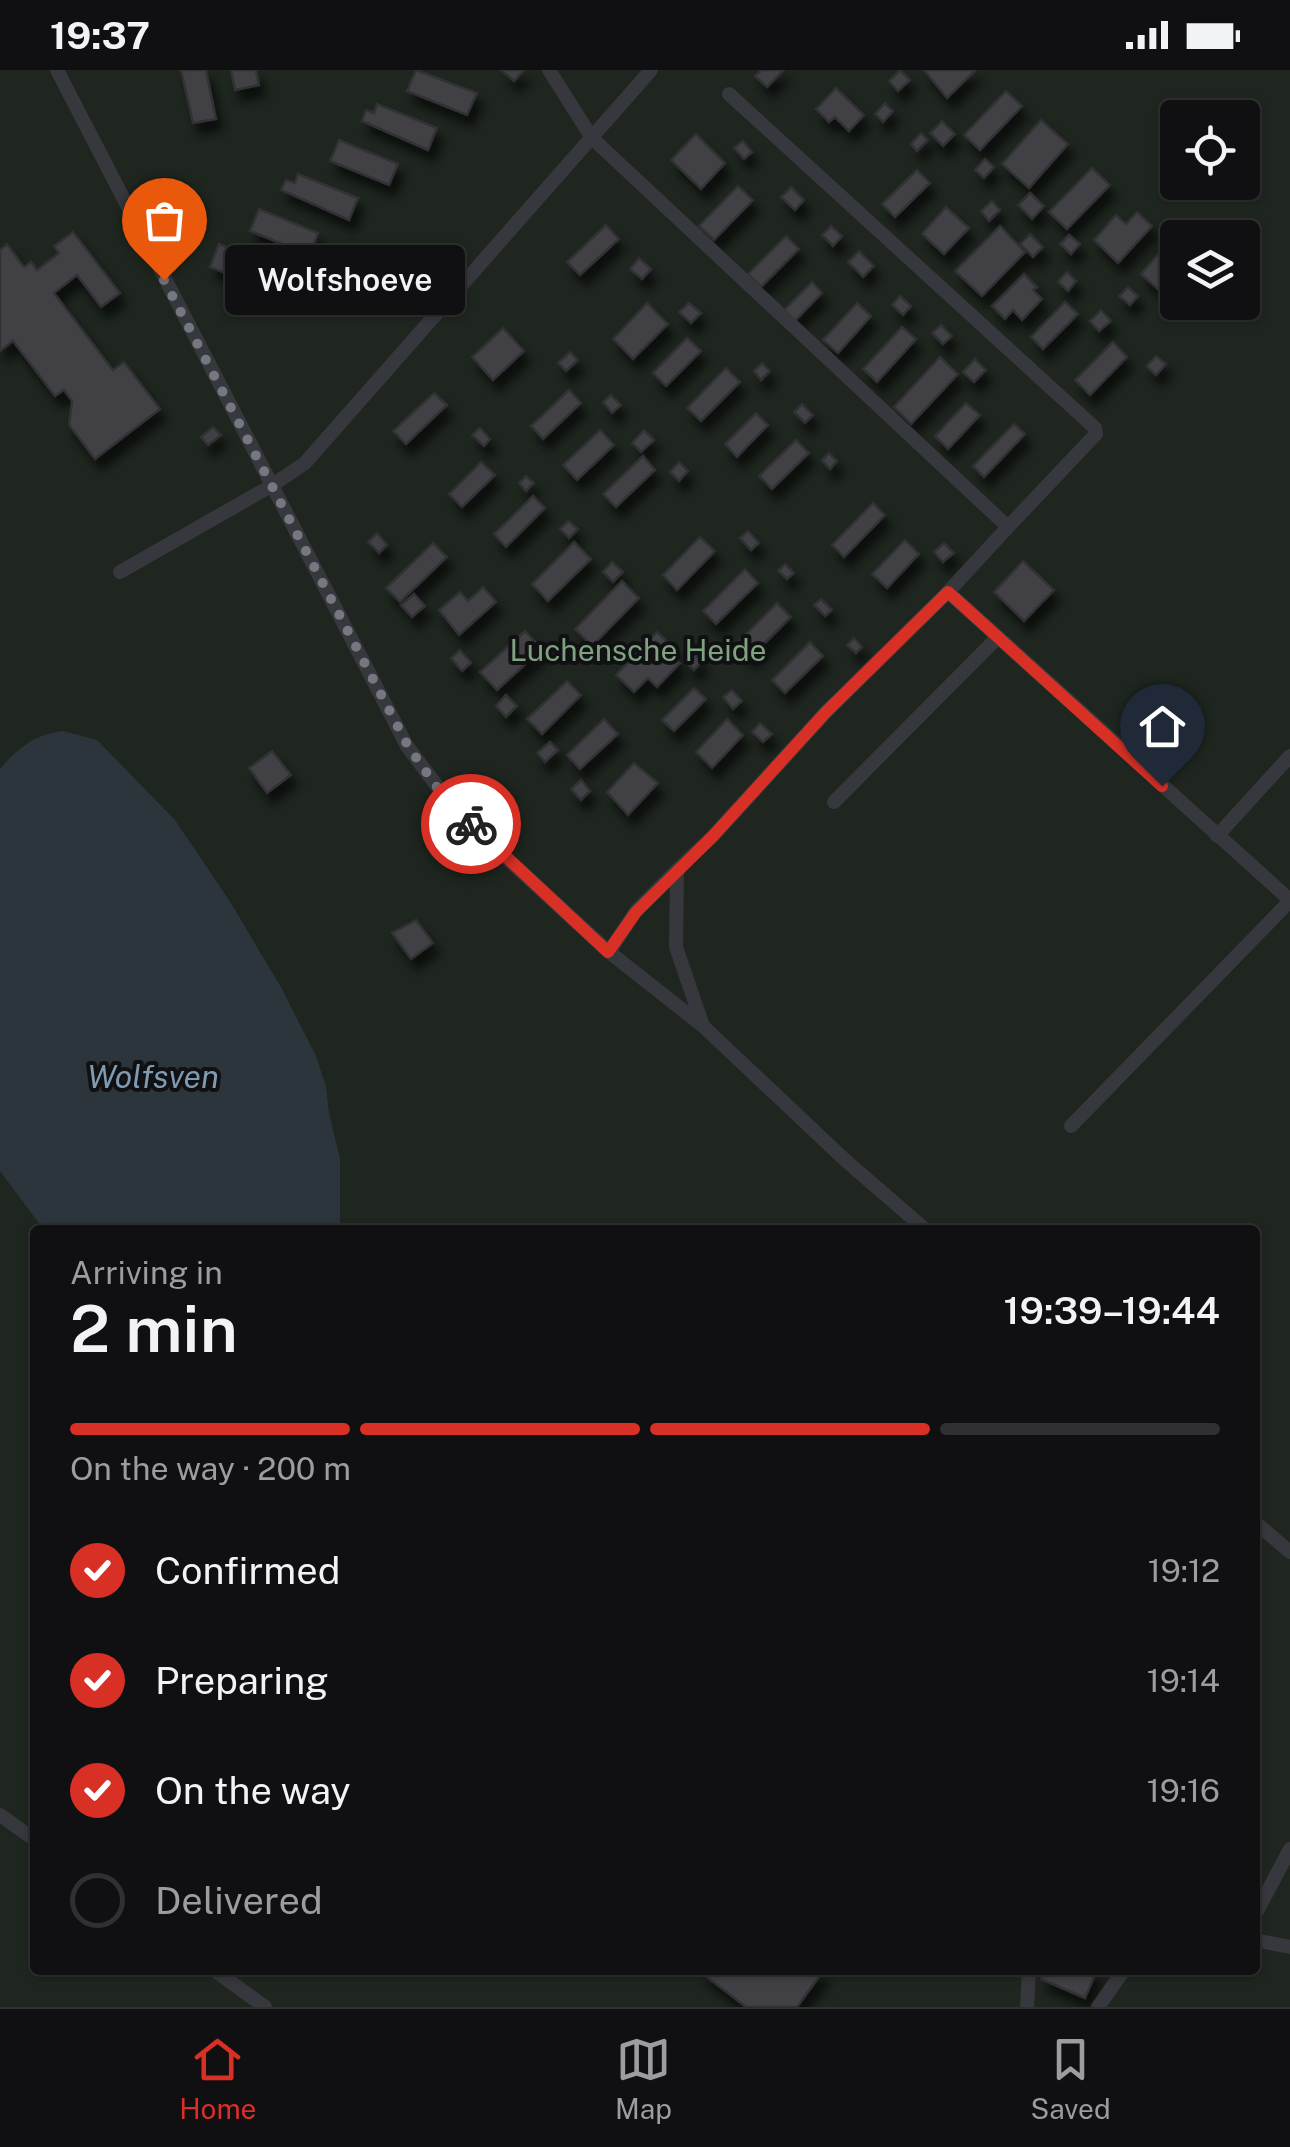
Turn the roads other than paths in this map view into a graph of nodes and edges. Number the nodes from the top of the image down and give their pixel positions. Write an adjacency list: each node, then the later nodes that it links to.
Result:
1 (57, 70): 6 (lane)
2 (550, 70): 5 (lane)
3 (651, 70): 5 (lane)
4 (729, 94): 7 (lane)
5 (592, 138): 6 (lane); 7 (lane)
6 (271, 486): 8 (lane); 16 (lane)
7 (1008, 527): 9 (lane)
8 (120, 572)
9 (948, 592): 10 (lane); 14 (lane)
10 (998, 638): 12 (lane); 13 (lane)
11 (1290, 756): 13 (lane)
12 (834, 802)
13 (1217, 836): 15 (lane)
14 (677, 870): 16 (lane); 17 (lane)
15 (1290, 900): 18 (lane)
16 (608, 952): 17 (lane)
17 (703, 1026): 19 (lane)
18 (1071, 1126)
19 (920, 1225)
20 (1260, 1526): 21 (lane)
21 (1290, 1552)
22 (0, 1815): 23 (lane)
23 (30, 1836)
24 (1290, 1848): 25 (lane)
25 (1260, 1905)
26 (1260, 1941): 27 (lane)
27 (1290, 1946)
28 (221, 1975): 31 (lane)
29 (1030, 1975): 32 (lane)
30 (1120, 1975): 33 (lane)
31 (266, 2007)
32 (1027, 2007)
33 (1098, 2007)

